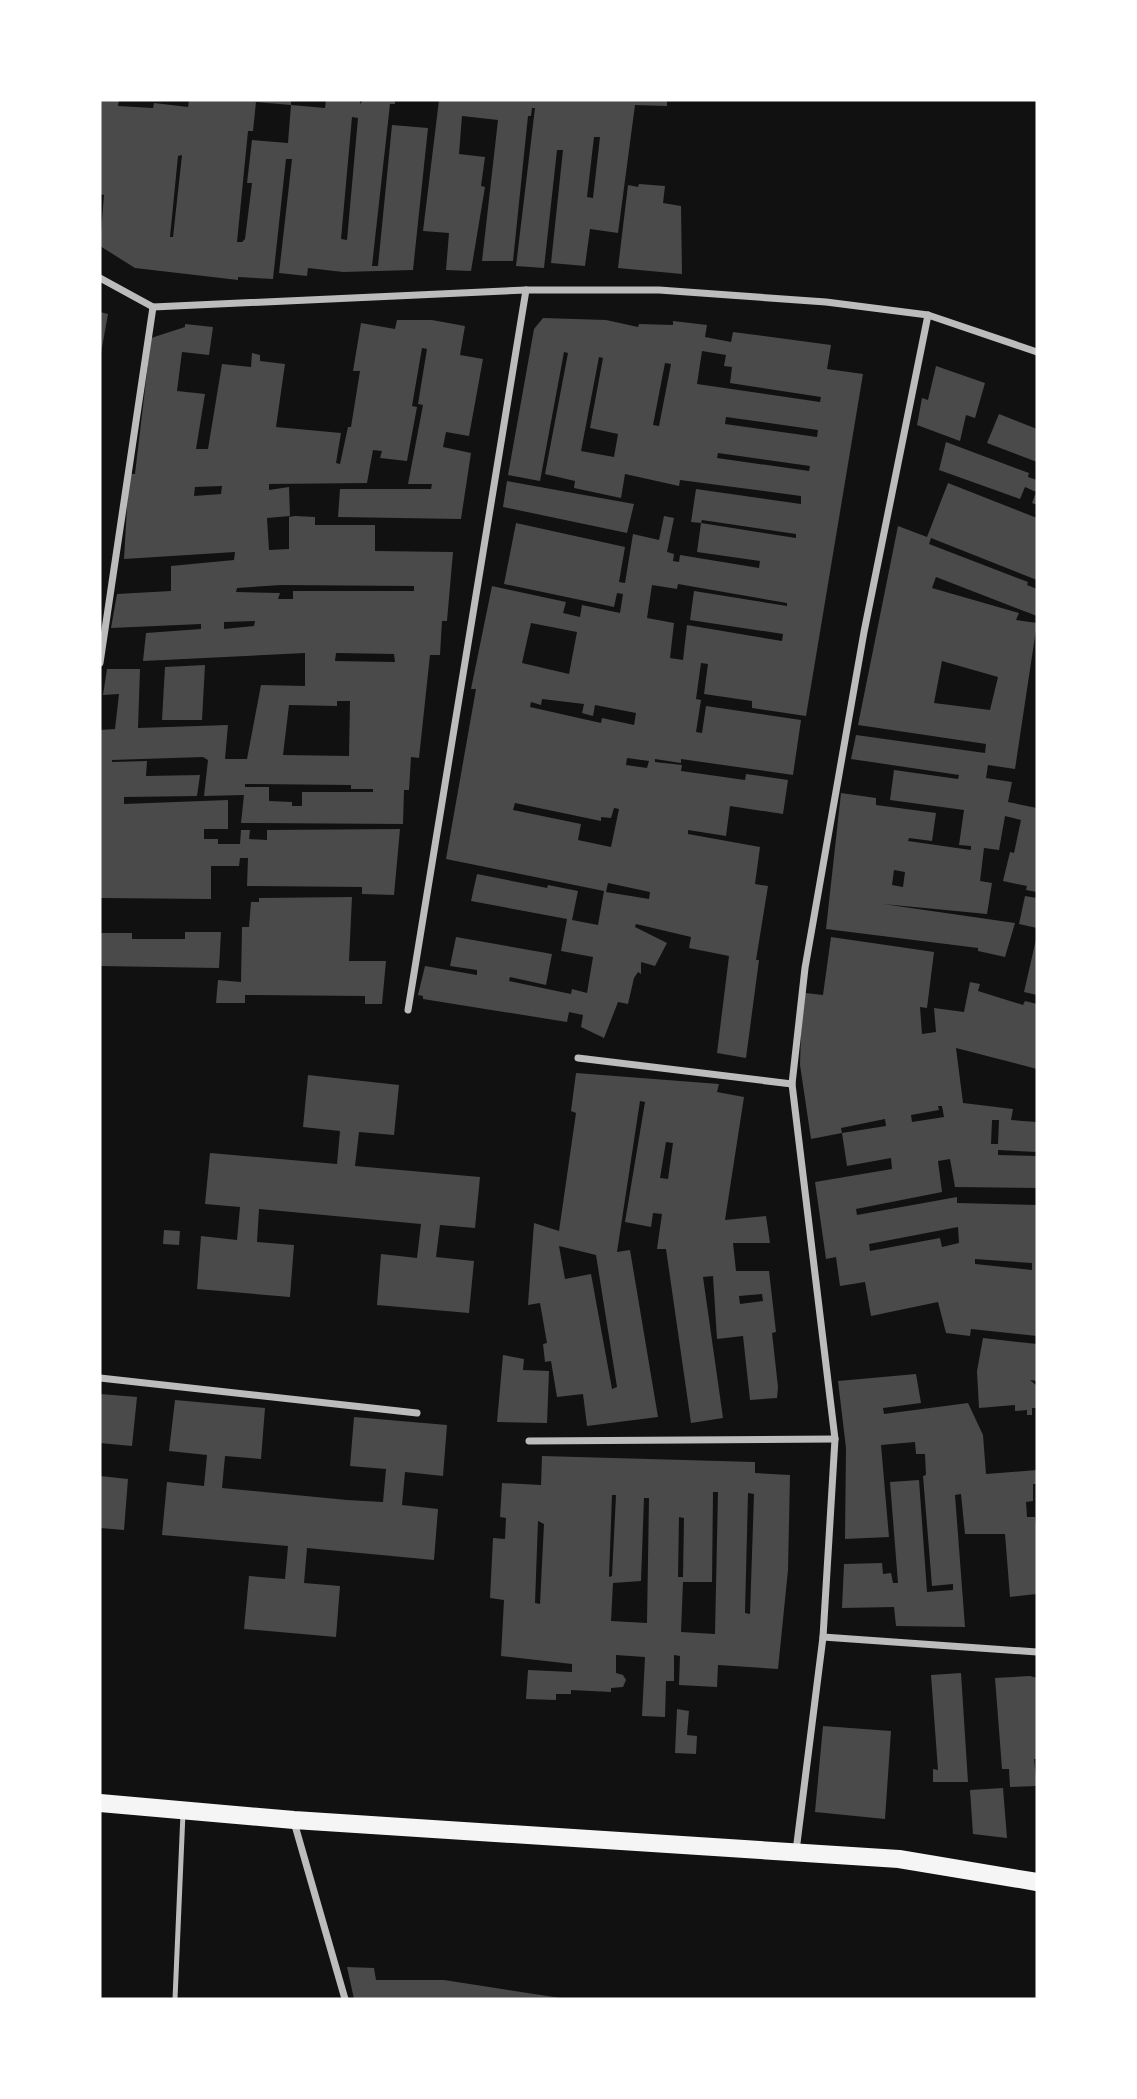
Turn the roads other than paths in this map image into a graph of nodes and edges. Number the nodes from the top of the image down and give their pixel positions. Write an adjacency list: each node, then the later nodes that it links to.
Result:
1 (100, 278): 3 (street)
2 (526, 290): 3 (street); 4 (street); 7 (street)
3 (153, 307): 6 (street)
4 (928, 315): 5 (street); 9 (street)
5 (1037, 352)
6 (100, 663)
7 (408, 1010)
8 (578, 1058): 9 (street)
9 (792, 1084): 12 (street)
10 (100, 1378): 11 (street)
11 (416, 1413)
12 (835, 1438): 13 (street); 14 (street)
13 (529, 1441)
14 (823, 1637): 15 (street); 19 (street)
15 (1037, 1652)
16 (100, 1803): 17 (main road)
17 (183, 1810): 18 (main road); 21 (lane)
18 (294, 1820): 19 (main road); 22 (street)
19 (796, 1852): 20 (main road)
20 (1037, 1882)
21 (175, 1999)
22 (345, 1999)

